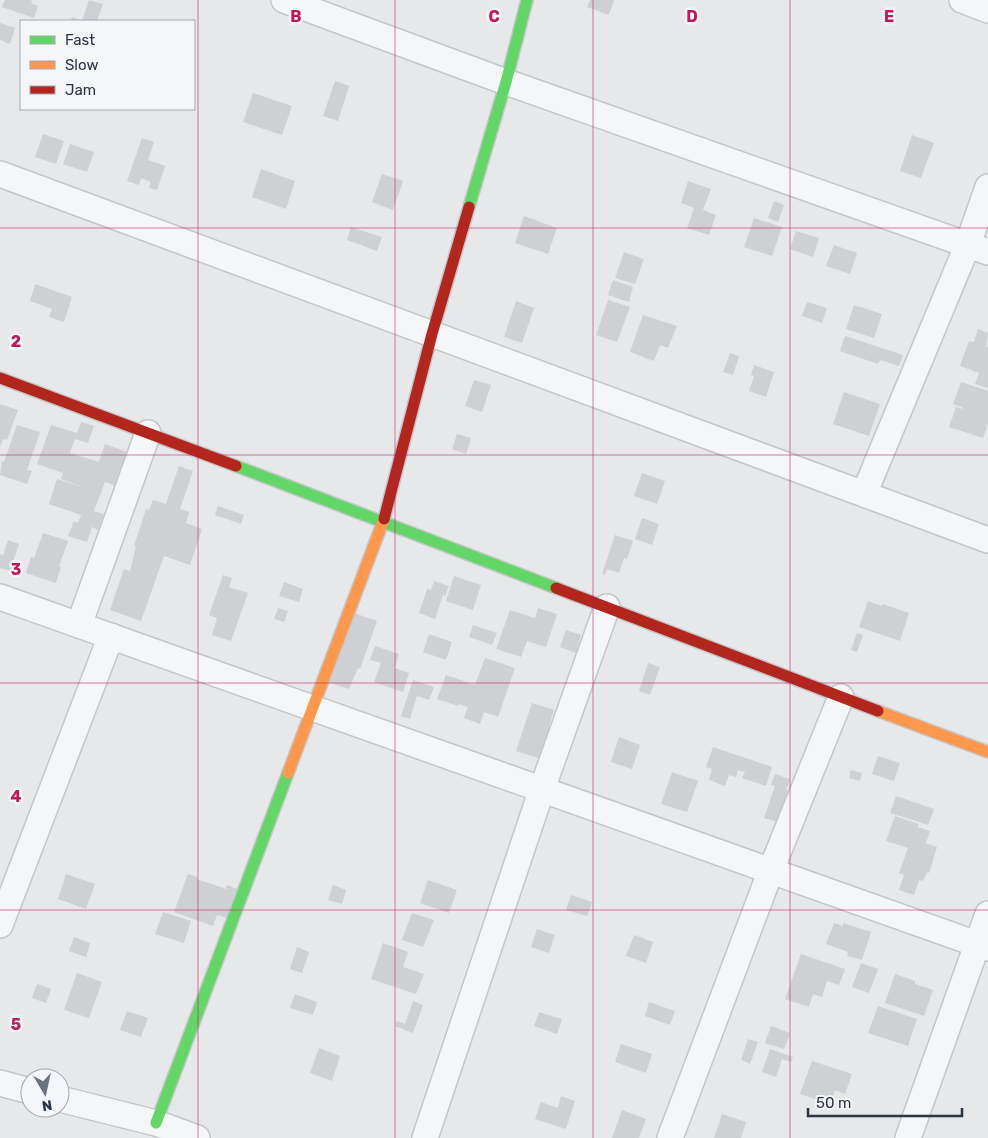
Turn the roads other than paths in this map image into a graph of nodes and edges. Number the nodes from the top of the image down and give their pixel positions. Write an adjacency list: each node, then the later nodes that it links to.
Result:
1 (284, 0): 5 (street)
2 (527, 0): 5 (street)
3 (962, 0): 4 (street)
4 (988, 10)
5 (506, 82): 8 (street); 9 (street)
6 (0, 174): 9 (street)
7 (988, 187): 8 (street)
8 (978, 248): 12 (street)
9 (432, 334): 12 (street); 13 (street)
10 (0, 378): 11 (street)
11 (148, 433): 13 (street); 17 (street)
12 (864, 494): 14 (street)
13 (383, 521): 16 (street); 20 (street)
14 (988, 540)
15 (0, 597): 17 (street)
16 (607, 607): 19 (street); 22 (street)
17 (79, 625): 18 (street)
18 (110, 636): 20 (street); 25 (street)
19 (841, 697): 21 (street); 23 (street)
20 (312, 708): 22 (street); 30 (street)
21 (988, 752)
22 (542, 789): 23 (street); 32 (street)
23 (771, 870): 26 (street); 33 (street)
24 (988, 914): 26 (street)
25 (0, 925)
26 (983, 946): 34 (street)
27 (0, 1083): 28 (street)
28 (20, 1088)
29 (70, 1102): 30 (street)
30 (156, 1123): 31 (street)
31 (197, 1138)
32 (425, 1138)
33 (670, 1138)
34 (908, 1138)

